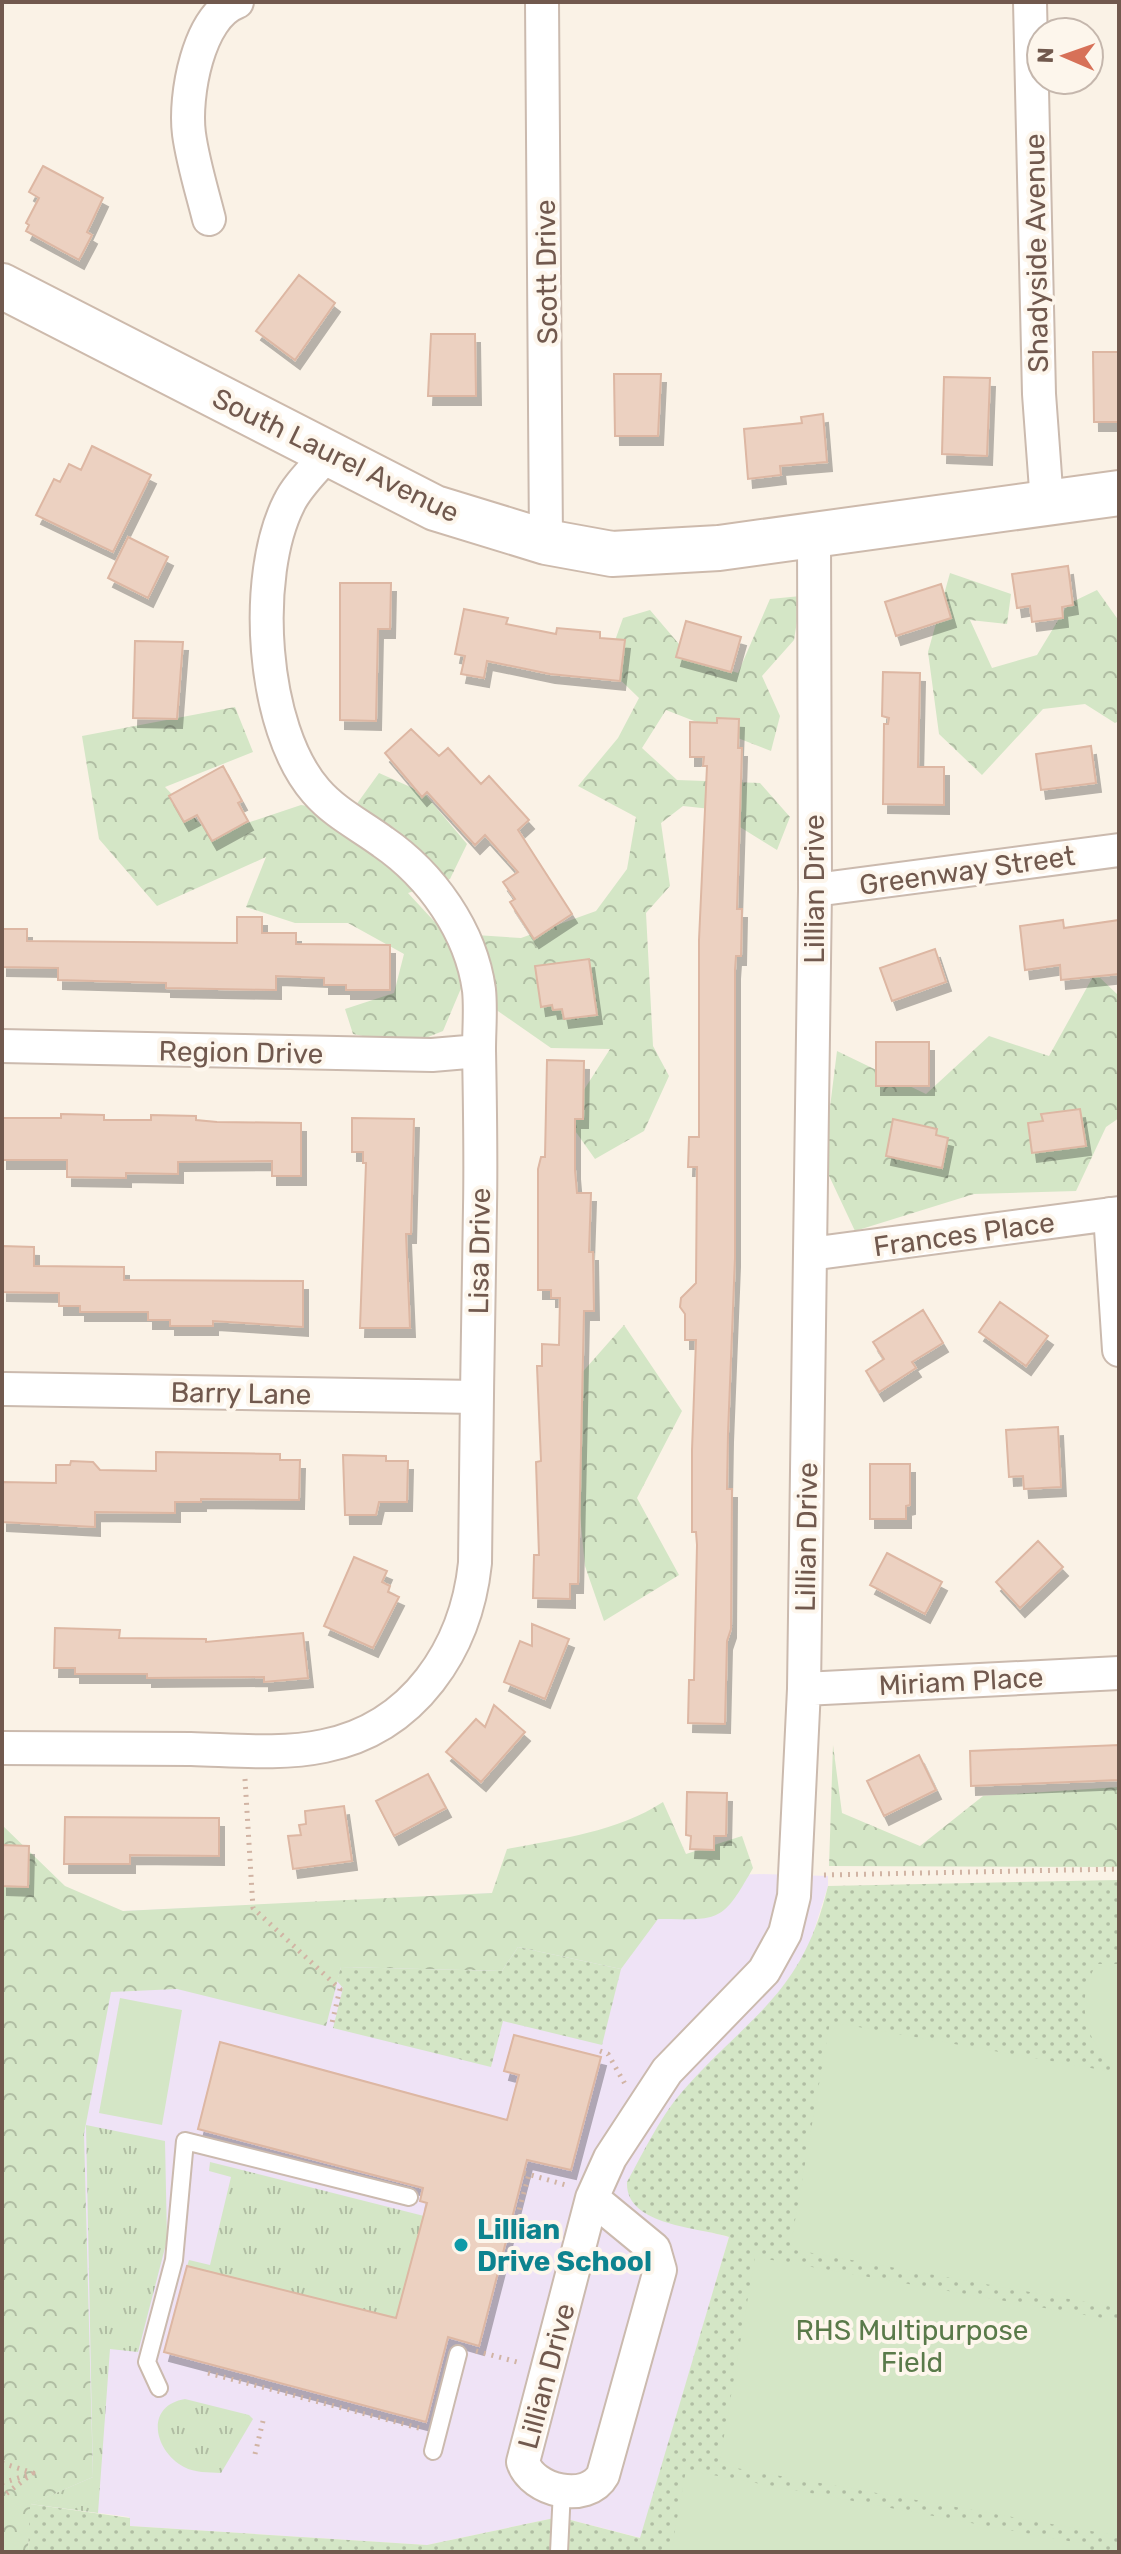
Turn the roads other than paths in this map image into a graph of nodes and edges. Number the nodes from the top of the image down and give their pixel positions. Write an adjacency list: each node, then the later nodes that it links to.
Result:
1 (237, 2): 4 (street)
2 (542, 2): 10 (street, Scott Drive)
3 (1030, 2): 8 (street, Shadyside Avenue)
4 (209, 219)
5 (2, 286): 6 (street, South Laurel Avenue)
6 (326, 456): 10 (street, South Laurel Avenue); 14 (street, Lisa Drive)
7 (1119, 493): 8 (street, South Laurel Avenue)
8 (1047, 503): 9 (street, South Laurel Avenue)
9 (814, 536): 10 (street, South Laurel Avenue); 12 (street, Lillian Drive)
10 (546, 542)
11 (1119, 850): 12 (street, Greenway Street)
12 (815, 890): 16 (street, Lillian Drive)
13 (2, 1046): 14 (street, Region Drive)
14 (479, 1051): 19 (street, Lisa Drive)
15 (1114, 1214): 16 (street, Frances Place); 17 (street)
16 (810, 1254): 21 (street, Lillian Drive)
17 (1119, 1350)
18 (5, 1389): 19 (street, Barry Lane)
19 (476, 1397): 22 (street, Lisa Drive)
20 (1119, 1673): 21 (street, Miriam Place)
21 (804, 1689): 23 (street, Lillian Drive)
22 (2, 1748)
23 (583, 2192): 28 (street, Lillian Drive); 28 (street)
24 (409, 2197): 26 (lane)
25 (466, 2352): 27 (lane)
26 (159, 2388)
27 (433, 2451)
28 (572, 2491): 29 (lane)
29 (559, 2552)

